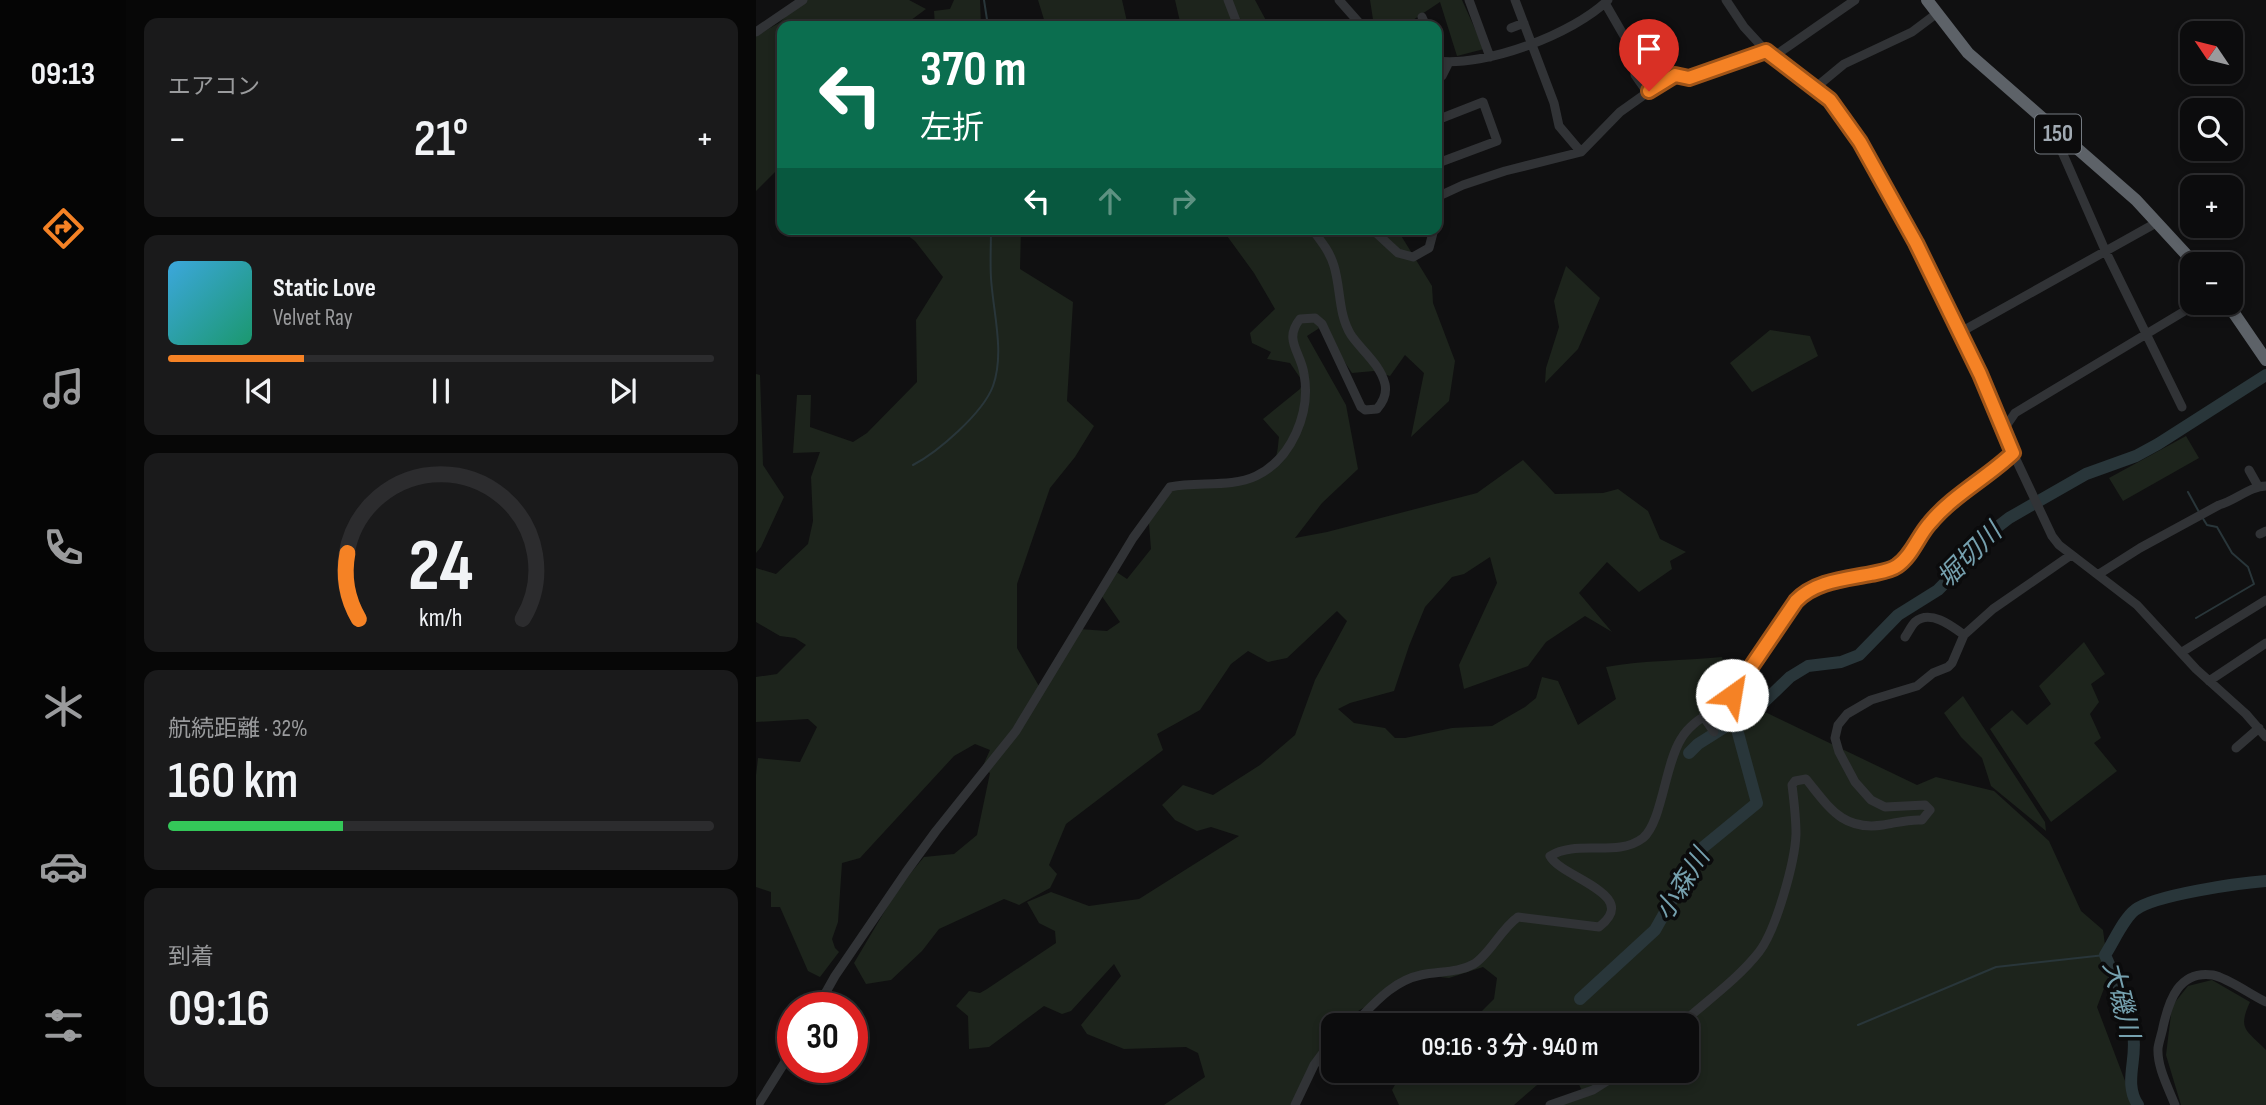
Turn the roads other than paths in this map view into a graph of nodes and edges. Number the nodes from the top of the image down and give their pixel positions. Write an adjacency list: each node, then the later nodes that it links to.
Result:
1 (803, 0): 15 (street)
2 (1228, 0): 11 (street)
3 (1339, 0): 12 (street)
4 (1469, 0): 18 (street)
5 (1515, 0): 13 (street)
6 (1726, 0): 17 (street)
7 (1855, 0): 17 (street)
8 (1927, 0): 10 (highway, 150)
9 (1607, 2): 16 (street); 21 (street)
10 (1937, 14): 20 (street); 23 (highway, 150)
11 (1236, 21)
12 (1358, 21)
13 (1524, 23): 14 (street); 16 (street)
14 (1511, 28)
15 (756, 32)
16 (1530, 43): 18 (street); 24 (street)
17 (1769, 54): 20 (street); 21 (street)
18 (1490, 57): 19 (street)
19 (1442, 59)
20 (1815, 88): 35 (street)
21 (1647, 92): 24 (street)
22 (1442, 118): 25 (street)
23 (2052, 129): 27 (highway, 150); 31 (street)
24 (1581, 152): 26 (street)
25 (1442, 162)
26 (1442, 195)
27 (2157, 223): 31 (street); 32 (highway, 150)
28 (1316, 235): 57 (street)
29 (1379, 235): 30 (street)
30 (1432, 235)
31 (2105, 250): 35 (street); 36 (street)
32 (2184, 252)
33 (2180, 314): 36 (street)
34 (2235, 315): 37 (highway)
35 (1959, 333): 39 (street)
36 (2145, 334): 38 (street); 39 (street)
37 (2266, 360)
38 (2182, 407)
39 (2004, 429): 40 (street)
40 (2013, 453): 43 (street); 51 (street)
41 (2249, 470): 42 (street)
42 (2262, 486): 44 (street)
43 (2071, 555): 44 (street); 46 (street)
44 (2099, 574): 49 (street)
45 (2266, 600): 49 (street)
46 (1964, 635): 47 (street); 60 (street)
47 (1905, 637)
48 (2266, 643): 50 (street)
49 (2182, 652): 50 (street)
50 (2209, 681): 53 (street)
51 (1703, 716): 54 (street); 59 (street)
52 (2266, 719): 53 (street)
53 (2258, 727): 55 (street); 56 (street)
54 (1714, 732)
55 (2266, 737)
56 (2236, 748)
57 (826, 992)
58 (2266, 1002): 67 (street)
59 (1365, 1013)
60 (1694, 1013)
61 (1321, 1056): 65 (street)
62 (777, 1075): 64 (street)
63 (1603, 1083): 66 (street)
64 (758, 1105)
65 (1295, 1105)
66 (1550, 1105)
67 (2175, 1105)

